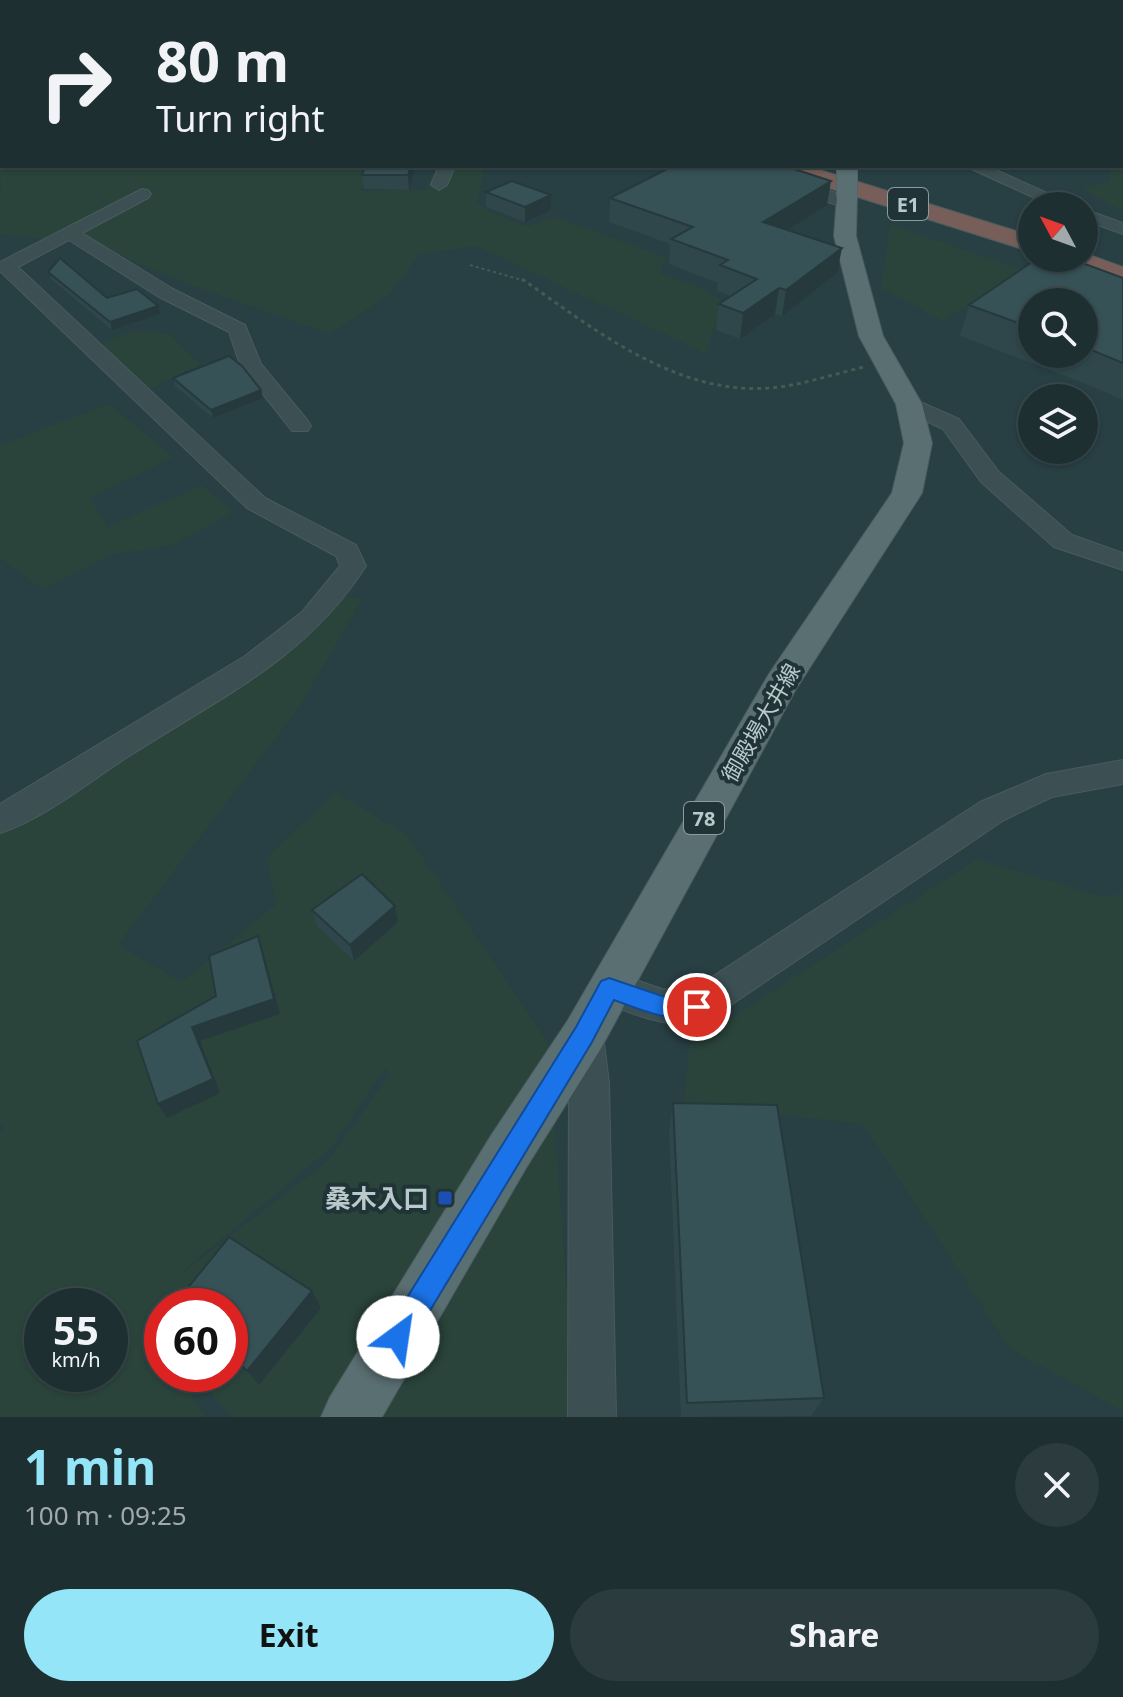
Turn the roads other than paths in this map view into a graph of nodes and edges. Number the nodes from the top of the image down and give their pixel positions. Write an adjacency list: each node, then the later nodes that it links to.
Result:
1 (446, 168): 6 (street)
2 (746, 168): 5 (street)
3 (789, 168): 13 (highway, E1)
4 (978, 168): 7 (street)
5 (845, 182): 10 (highway, E1); 19 (main road, 御殿場大井線 / 78)
6 (439, 185)
7 (1034, 192)
8 (142, 194): 12 (street)
9 (1098, 219): 11 (street)
10 (1018, 222)
11 (1123, 229)
12 (70, 233): 17 (street); 20 (street)
13 (1018, 240)
14 (1098, 247): 15 (highway)
15 (1123, 255)
16 (1098, 267): 18 (highway)
17 (3, 268): 23 (street)
18 (1123, 276)
19 (909, 404): 21 (street); 24 (main road, 御殿場大井線 / 78)
20 (300, 426)
21 (1123, 562)
22 (1123, 772): 24 (street)
23 (0, 820)
24 (609, 988): 25 (main road, 御殿場大井線 / 78)
25 (584, 1035): 26 (main road, 御殿場大井線 / 78); 27 (street)
26 (350, 1417)
27 (592, 1417)

